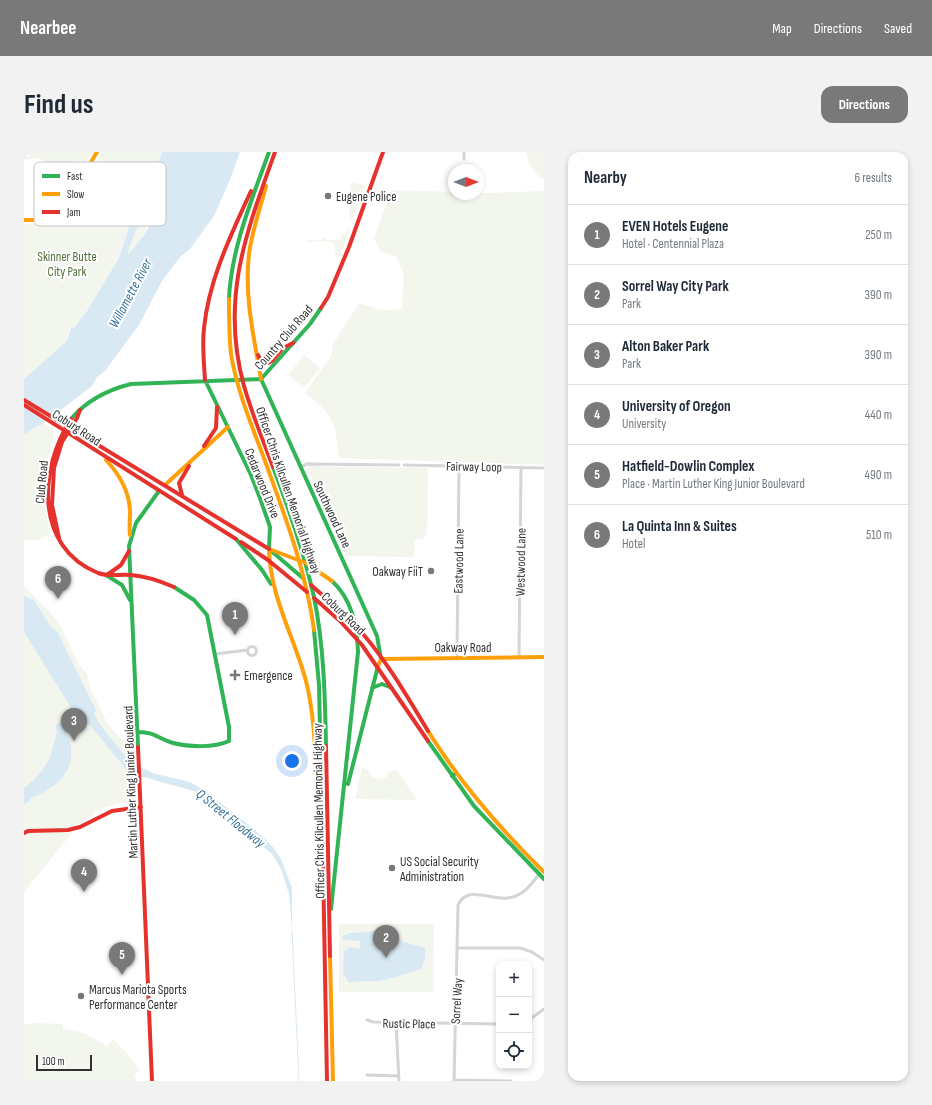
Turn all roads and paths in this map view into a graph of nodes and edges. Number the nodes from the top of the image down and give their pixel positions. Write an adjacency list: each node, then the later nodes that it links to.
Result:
1 (97, 152): 7 (main road)
2 (269, 152): 11 (main road); 52 (main road, Officer Chris Kilcullen Memorial Highway)
3 (276, 152): 9 (main road, Southwood Lane); 56 (main road, Officer Chris Kilcullen Memorial Highway)
4 (383, 152): 8 (main road, Country Club Road)
5 (464, 152): 6 (street)
6 (464, 159)
7 (91, 162)
8 (293, 343): 9 (main road); 10 (main road, Country Club Road)
9 (257, 353): 10 (main road, Southwood Lane)
10 (261, 379): 11 (main road, Country Club Road); 22 (main road, Southwood Lane)
11 (205, 380): 13 (main road); 35 (main road, Club Road)
12 (24, 400): 25 (main road, Coburg Road)
13 (217, 404): 15 (main road); 16 (main road)
14 (24, 405): 17 (main road, Coburg Road)
15 (228, 427): 16 (main road); 31 (main road, Cedarwood Drive)
16 (200, 451): 18 (main road)
17 (102, 455): 27 (main road, Coburg Road); 29 (main road)
18 (189, 463): 26 (main road); 28 (main road)
19 (399, 465): 22 (street)
20 (404, 465): 21 (street, Fairway Loop)
21 (459, 465): 23 (street, Fairway Loop); 42 (street, Eastwood Lane)
22 (300, 467): 43 (main road, Southwood Lane)
23 (521, 467): 24 (street, Fairway Loop); 40 (street, Westwood Lane)
24 (544, 468)
25 (154, 478): 26 (main road, Coburg Road); 27 (main road)
26 (165, 485): 28 (main road, Coburg Road)
27 (159, 491): 29 (main road, Martin Luther King Junior Boulevard); 30 (main road, Coburg Road)
28 (182, 495): 31 (main road, Coburg Road)
29 (130, 535): 32 (main road, Martin Luther King Junior Boulevard)
30 (236, 539): 33 (main road, Coburg Road); 36 (main road)
31 (269, 549): 33 (main road, Cedarwood Drive); 43 (main road, Coburg Road); 49 (main road)
32 (129, 551): 34 (main road, Martin Luther King Junior Boulevard); 35 (main road)
33 (268, 560): 36 (main road, Cedarwood Drive); 44 (main road, Coburg Road)
34 (130, 574): 35 (main road, Club Road); 37 (main road, Martin Luther King Junior Boulevard); 39 (main road, Club Road)
35 (106, 575): 37 (main road)
36 (268, 578): 52 (main road, Cedarwood Drive)
37 (131, 602): 47 (main road, Martin Luther King Junior Boulevard)
38 (248, 650): 39 (street)
39 (215, 654): 47 (main road, Club Road)
40 (519, 657): 41 (main road, Oakway Road); 42 (main road, Oakway Road)
41 (544, 657)
42 (457, 658): 43 (main road, Oakway Road)
43 (381, 659): 44 (main road); 48 (main road, Coburg Road)
44 (378, 666): 45 (main road); 46 (main road, Coburg Road)
45 (372, 688): 46 (main road); 49 (main road)
46 (392, 688): 48 (main road, Coburg Road)
47 (138, 732): 50 (main road, Martin Luther King Junior Boulevard)
48 (454, 774): 53 (main road, Coburg Road); 54 (main road, Coburg Road)
49 (343, 802): 56 (main road)
50 (141, 808): 51 (main road); 68 (main road, Martin Luther King Junior Boulevard)
51 (24, 833)
52 (323, 863): 69 (main road, Officer Chris Kilcullen Memorial Highway)
53 (544, 870): 54 (main road)
54 (539, 874): 55 (main road, Coburg Road); 57 (street, Sorrel Way)
55 (544, 879)
56 (330, 916): 70 (main road, Officer Chris Kilcullen Memorial Highway)
57 (457, 948): 58 (street); 63 (street, Sorrel Way)
58 (544, 960)
59 (544, 1009): 60 (street)
60 (532, 1018)
61 (367, 1020): 62 (street, Rustic Place)
62 (396, 1022): 63 (street, Rustic Place); 66 (street)
63 (454, 1023): 64 (street, Rustic Place); 67 (street, Sorrel Way)
64 (496, 1024)
65 (367, 1075): 66 (street)
66 (399, 1076): 71 (street)
67 (454, 1080): 72 (street)
68 (152, 1081)
69 (327, 1081)
70 (333, 1081)
71 (398, 1081)
72 (510, 1081)

